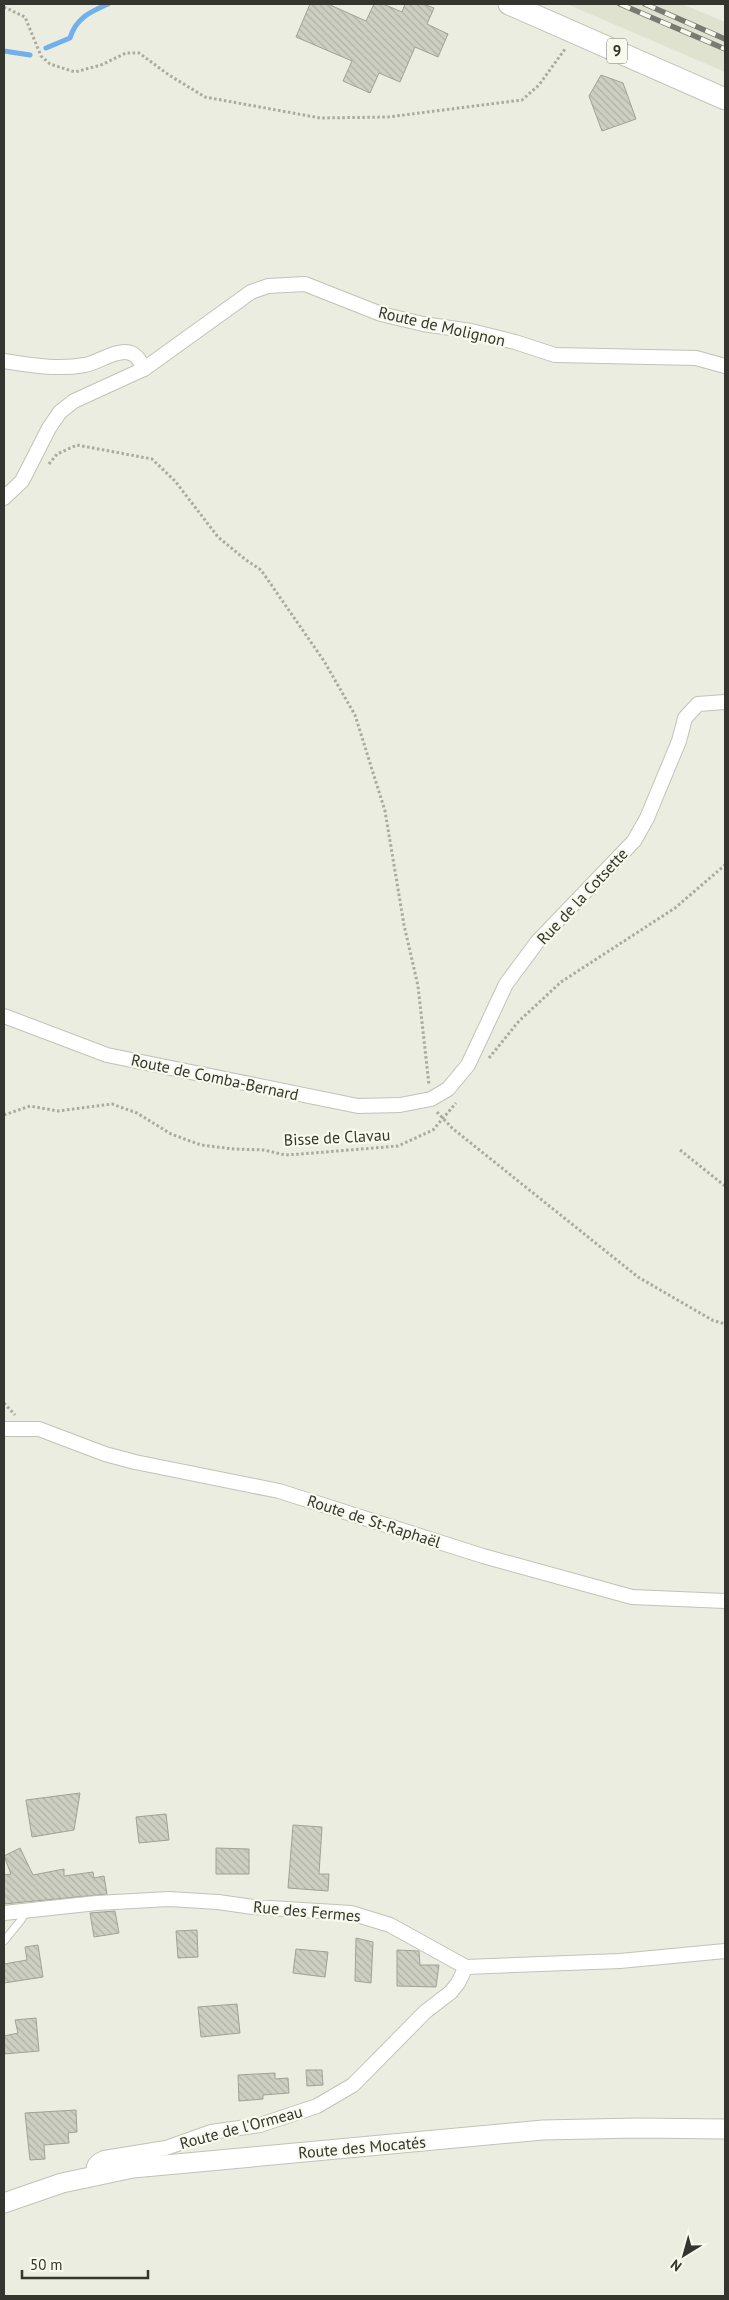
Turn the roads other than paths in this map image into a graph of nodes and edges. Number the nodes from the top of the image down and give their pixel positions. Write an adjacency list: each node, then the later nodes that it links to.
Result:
1 (509, 4): 2 (main road, 9)
2 (725, 99)
3 (4, 361): 5 (street)
4 (725, 366): 5 (street, Route de Molignon)
5 (144, 369): 6 (street, Route de Molignon)
6 (4, 498)
7 (725, 702): 9 (street, Rue de la Cotsette)
8 (4, 1016): 9 (street, Route de Comba-Bernard)
9 (431, 1099)
10 (4, 1429): 11 (street, Route de St-Raphaël)
11 (725, 1601)
12 (26, 1911): 13 (street, Rue des Fermes); 14 (lane); 16 (street, Rue des Fermes)
13 (4, 1913)
14 (4, 1941)
15 (725, 1951): 16 (street)
16 (466, 1967): 18 (street, Route de l'Ormeau)
17 (725, 2129): 18 (street, Route des Mocatés)
18 (94, 2175): 19 (street, Route des Mocatés)
19 (4, 2203)

